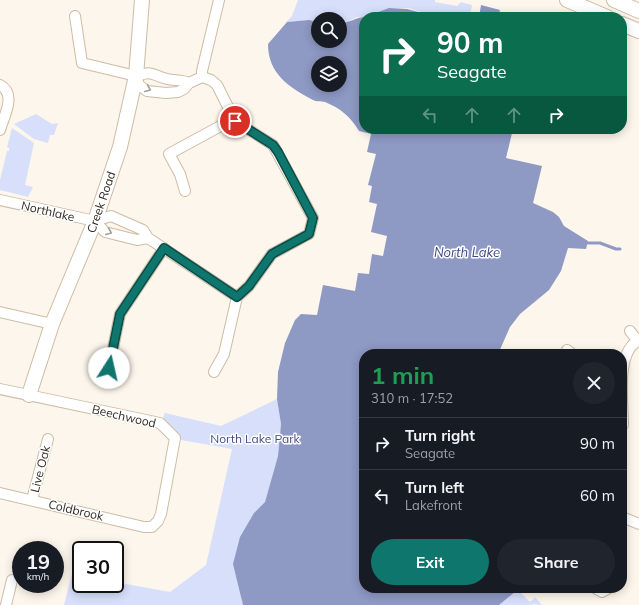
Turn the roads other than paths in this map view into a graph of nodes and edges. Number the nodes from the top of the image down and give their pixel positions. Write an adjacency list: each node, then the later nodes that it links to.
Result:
1 (142, 0): 10 (street, Creek Road)
2 (219, 0): 11 (street)
3 (567, 0): 6 (street)
4 (614, 0): 5 (street)
5 (639, 11)
6 (596, 12)
7 (75, 16): 10 (street)
8 (627, 26): 9 (street)
9 (639, 31)
10 (136, 76): 12 (street); 15 (street, one-way to 15); 20 (street, Creek Road)
11 (202, 78): 13 (street); 16 (street)
12 (170, 79): 13 (street); 15 (street)
13 (189, 83): 15 (street)
14 (0, 85): 17 (street)
15 (166, 93)
16 (235, 121): 18 (street); 25 (street)
17 (0, 130)
18 (185, 191)
19 (0, 200): 20 (street, Northlake)
20 (95, 221): 21 (street); 22 (street, one-way to 22); 27 (street, Creek Road)
21 (130, 224): 22 (street); 23 (street)
22 (126, 238): 23 (street)
23 (148, 238): 24 (street)
24 (164, 248): 25 (street); 31 (street)
25 (237, 297): 32 (street)
26 (0, 312): 27 (street)
27 (52, 324): 34 (street, Creek Road)
28 (630, 331): 29 (street)
29 (638, 340): 30 (street)
30 (627, 354)
31 (109, 368)
32 (214, 372)
33 (0, 389): 34 (street, Beechwood)
34 (28, 395): 40 (street, Beechwood)
35 (48, 439): 37 (street, Live Oak)
36 (0, 493): 37 (street, Coldbrook)
37 (32, 500): 40 (street, Coldbrook)
38 (627, 519): 39 (street)
39 (639, 524)
40 (152, 527)
41 (12, 580): 42 (street)
42 (6, 605)

